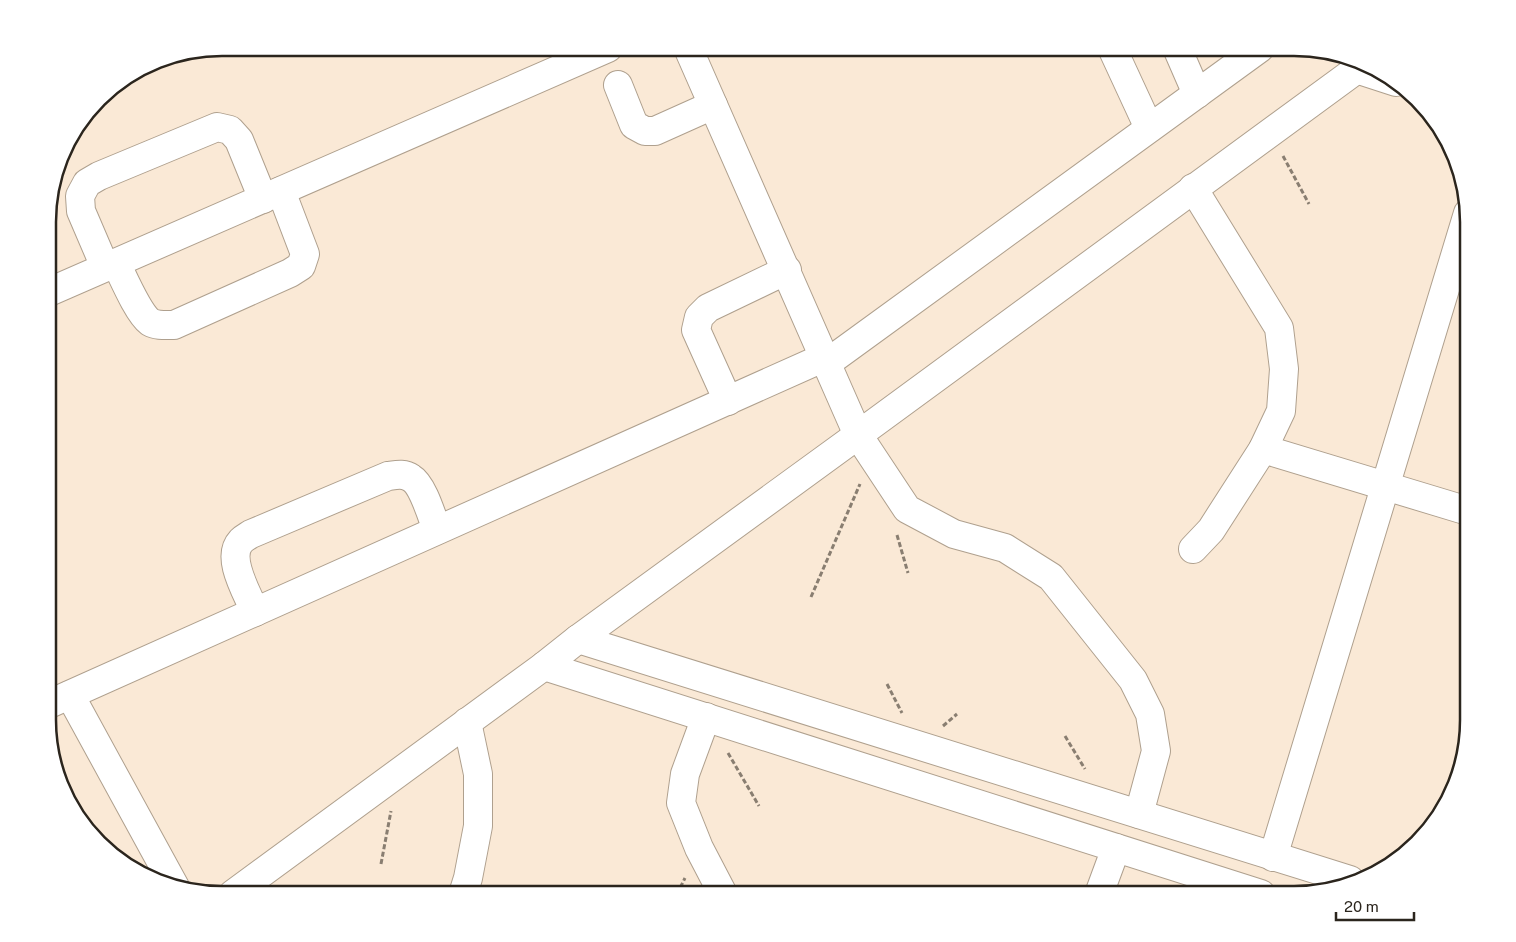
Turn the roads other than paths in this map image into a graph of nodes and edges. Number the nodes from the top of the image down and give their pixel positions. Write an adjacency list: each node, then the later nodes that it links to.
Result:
1 (1116, 56): 10 (street)
2 (1181, 56): 8 (street)
3 (1249, 56): 8 (street)
4 (572, 57): 12 (street)
5 (692, 57): 9 (street)
6 (1356, 69): 11 (street)
7 (618, 85): 9 (street)
8 (1197, 94): 10 (street)
9 (713, 105): 15 (street)
10 (1149, 128): 17 (street)
11 (1193, 188): 19 (street); 20 (street)
12 (272, 195): 14 (street); 14 (street); 14 (street)
13 (1459, 243): 21 (street)
14 (111, 265): 16 (street)
15 (787, 270): 17 (street); 18 (street)
16 (56, 289)
17 (826, 360): 18 (street); 19 (street)
18 (728, 401): 23 (street)
19 (865, 445): 26 (street); 33 (street)
20 (1263, 449): 21 (street); 24 (street)
21 (1385, 486): 22 (street); 35 (street)
22 (1459, 509)
23 (437, 530): 25 (street); 25 (street)
24 (1193, 549)
25 (256, 612): 28 (street)
26 (578, 639): 27 (street); 29 (street)
27 (544, 666): 30 (street); 31 (street)
28 (60, 699): 36 (street)
29 (781, 703): 32 (street); 33 (street)
30 (706, 717): 32 (street); 42 (street)
31 (468, 722): 40 (street); 41 (street)
32 (771, 738): 34 (street)
33 (1139, 814): 35 (street)
34 (1116, 848): 38 (street); 39 (street)
35 (1274, 856): 37 (street)
36 (168, 876)
37 (1344, 878)
38 (1102, 885)
39 (1233, 885)
40 (244, 886)
41 (466, 886)
42 (719, 886)

